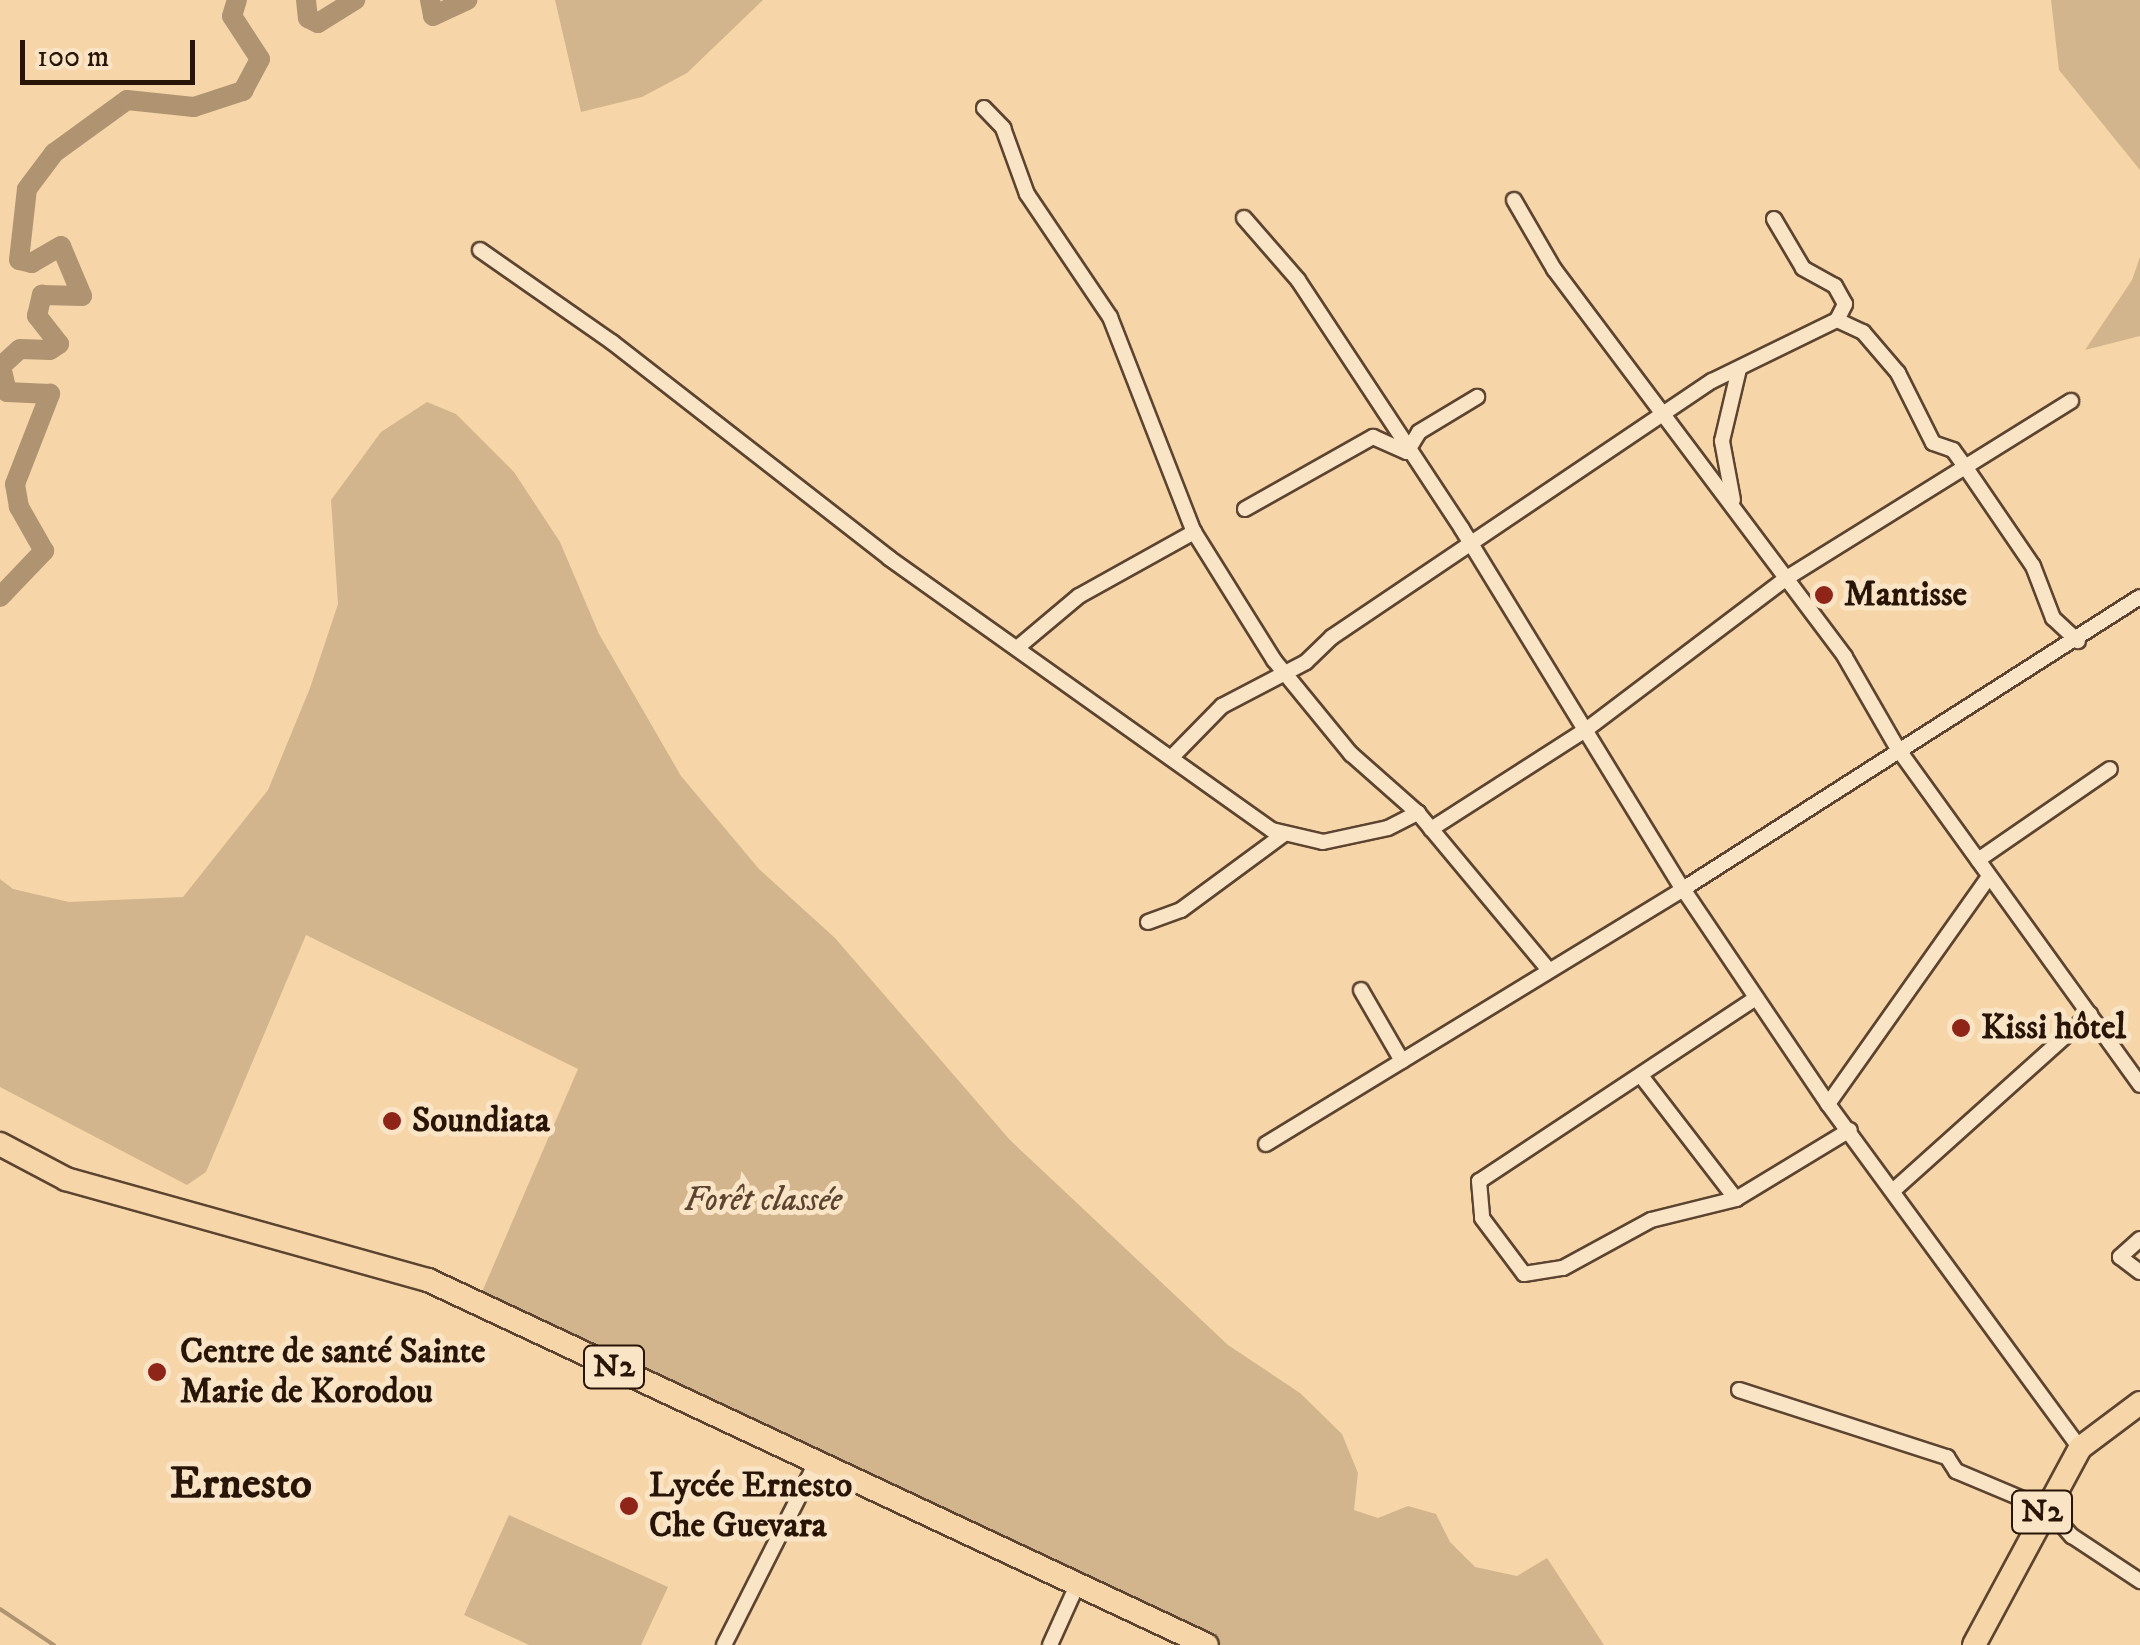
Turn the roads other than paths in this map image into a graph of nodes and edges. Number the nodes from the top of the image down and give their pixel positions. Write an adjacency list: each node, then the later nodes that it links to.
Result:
1 (984, 108): 15 (street)
2 (1514, 200): 10 (street)
3 (1244, 218): 11 (street)
4 (1774, 219): 6 (street)
5 (480, 250): 20 (street)
6 (1837, 320): 7 (street); 12 (street)
7 (1739, 369): 10 (street); 13 (street)
8 (1477, 396): 11 (street)
9 (2071, 401): 12 (street)
10 (1668, 413): 13 (street); 16 (street)
11 (1408, 452): 14 (street); 16 (street)
12 (1964, 464): 17 (street); 19 (street)
13 (1735, 507): 17 (street)
14 (1245, 510)
15 (1194, 532): 20 (street); 21 (street)
16 (1474, 547): 21 (street); 22 (street)
17 (1785, 578): 22 (street); 23 (street)
18 (2140, 597): 19 (street)
19 (2078, 641): 23 (street)
20 (1016, 648): 24 (street)
21 (1285, 674): 24 (street); 26 (street)
22 (1587, 729): 27 (street); 31 (street)
23 (1898, 749): 29 (street); 31 (street)
24 (1171, 758): 28 (street)
25 (2110, 768): 29 (street)
26 (1418, 813): 27 (street); 28 (street)
27 (1431, 829): 33 (street)
28 (1284, 834): 32 (street)
29 (1978, 860): 30 (street)
30 (1989, 877): 36 (street); 40 (street)
31 (1683, 889): 33 (street); 35 (street)
32 (1148, 922)
33 (1549, 970): 37 (street)
34 (1362, 990): 37 (street)
35 (1756, 998): 38 (street); 40 (street)
36 (2090, 1014): 39 (street); 44 (street)
37 (1402, 1061): 43 (street)
38 (1642, 1077): 45 (street); 45 (street)
39 (2140, 1085)
40 (1828, 1104): 41 (street)
41 (1850, 1130): 44 (street); 45 (street)
42 (0, 1144): 51 (highway, N2)
43 (1266, 1144)
44 (1895, 1189): 50 (street)
45 (1736, 1199)
46 (2140, 1240): 47 (street)
47 (2140, 1272)
48 (1738, 1390): 52 (street)
49 (2140, 1404): 50 (highway, N2)
50 (2080, 1448): 52 (highway, N2)
51 (817, 1461): 54 (highway, N2); 55 (street)
52 (2044, 1508): 53 (street); 58 (highway, N2)
53 (2140, 1580)
54 (1078, 1583): 56 (street); 57 (highway, N2)
55 (724, 1645)
56 (1050, 1645)
57 (1207, 1645)
58 (1974, 1645)

